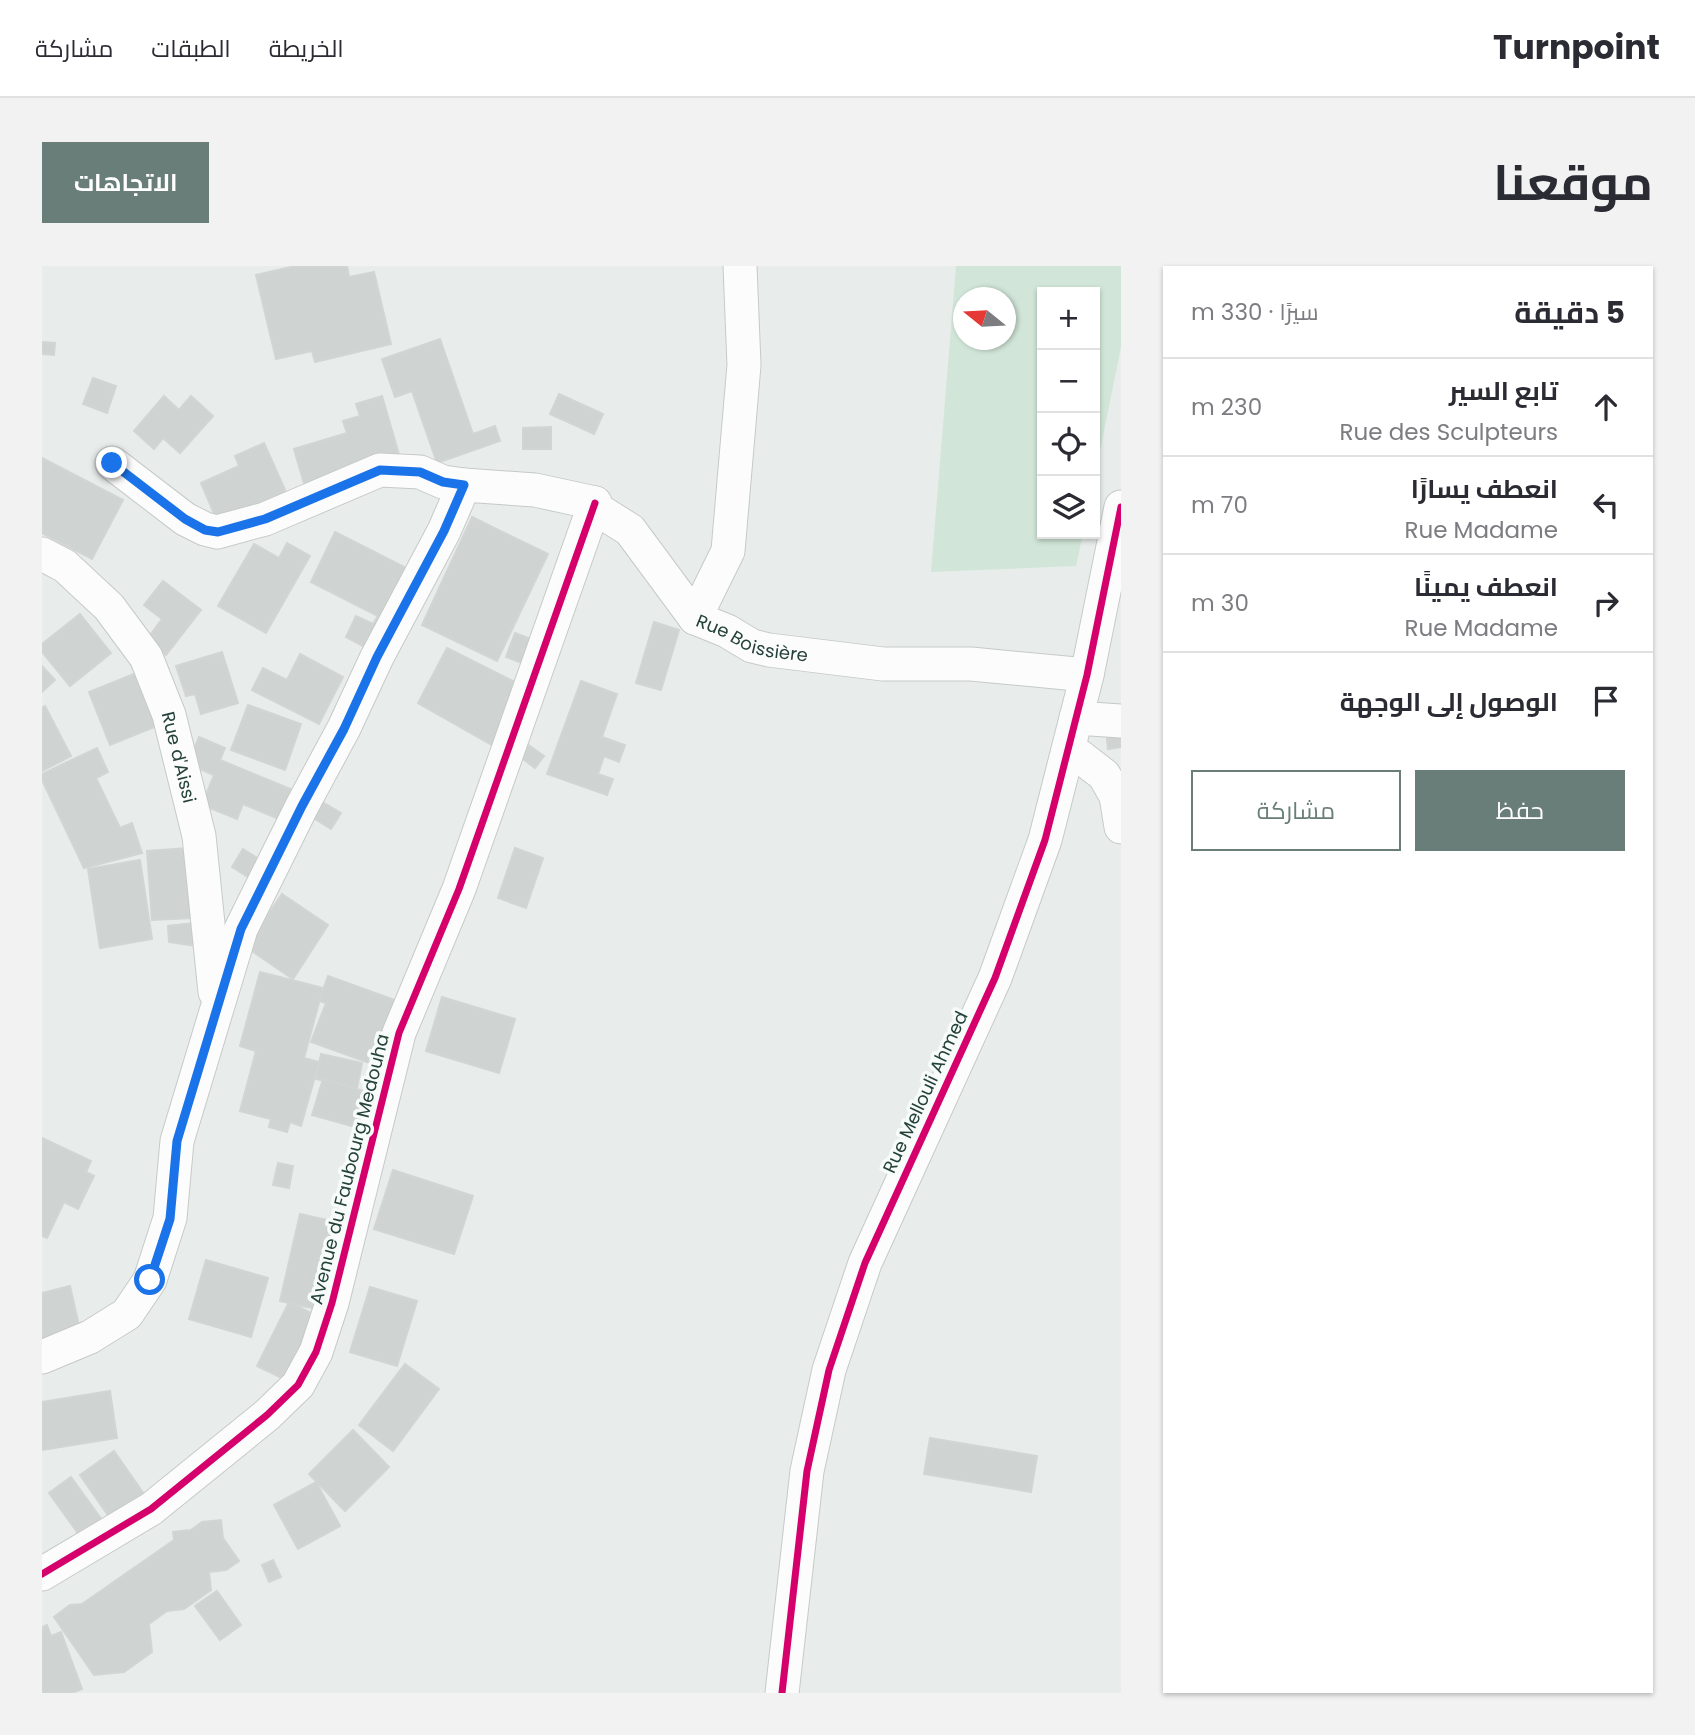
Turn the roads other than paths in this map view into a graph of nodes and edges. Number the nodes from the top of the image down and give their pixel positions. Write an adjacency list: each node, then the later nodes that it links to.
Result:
1 (740, 266): 7 (street, Rue Boissière)
2 (112, 463): 3 (street)
3 (464, 485): 4 (street); 12 (street)
4 (595, 503): 7 (street); 14 (street, Avenue du Faubourg Medouha)
5 (1121, 507): 8 (street, Rue Mellouli Ahmed)
6 (42, 554): 12 (street, Rue d'Aissi)
7 (695, 618): 8 (street, Rue Boissière)
8 (1087, 675): 10 (street, Rue Mellouli Ahmed)
9 (1121, 720): 10 (street)
10 (1073, 733): 11 (street); 15 (street, Rue Mellouli Ahmed)
11 (1121, 827)
12 (216, 1008): 13 (street)
13 (42, 1357)
14 (42, 1574)
15 (782, 1693)

